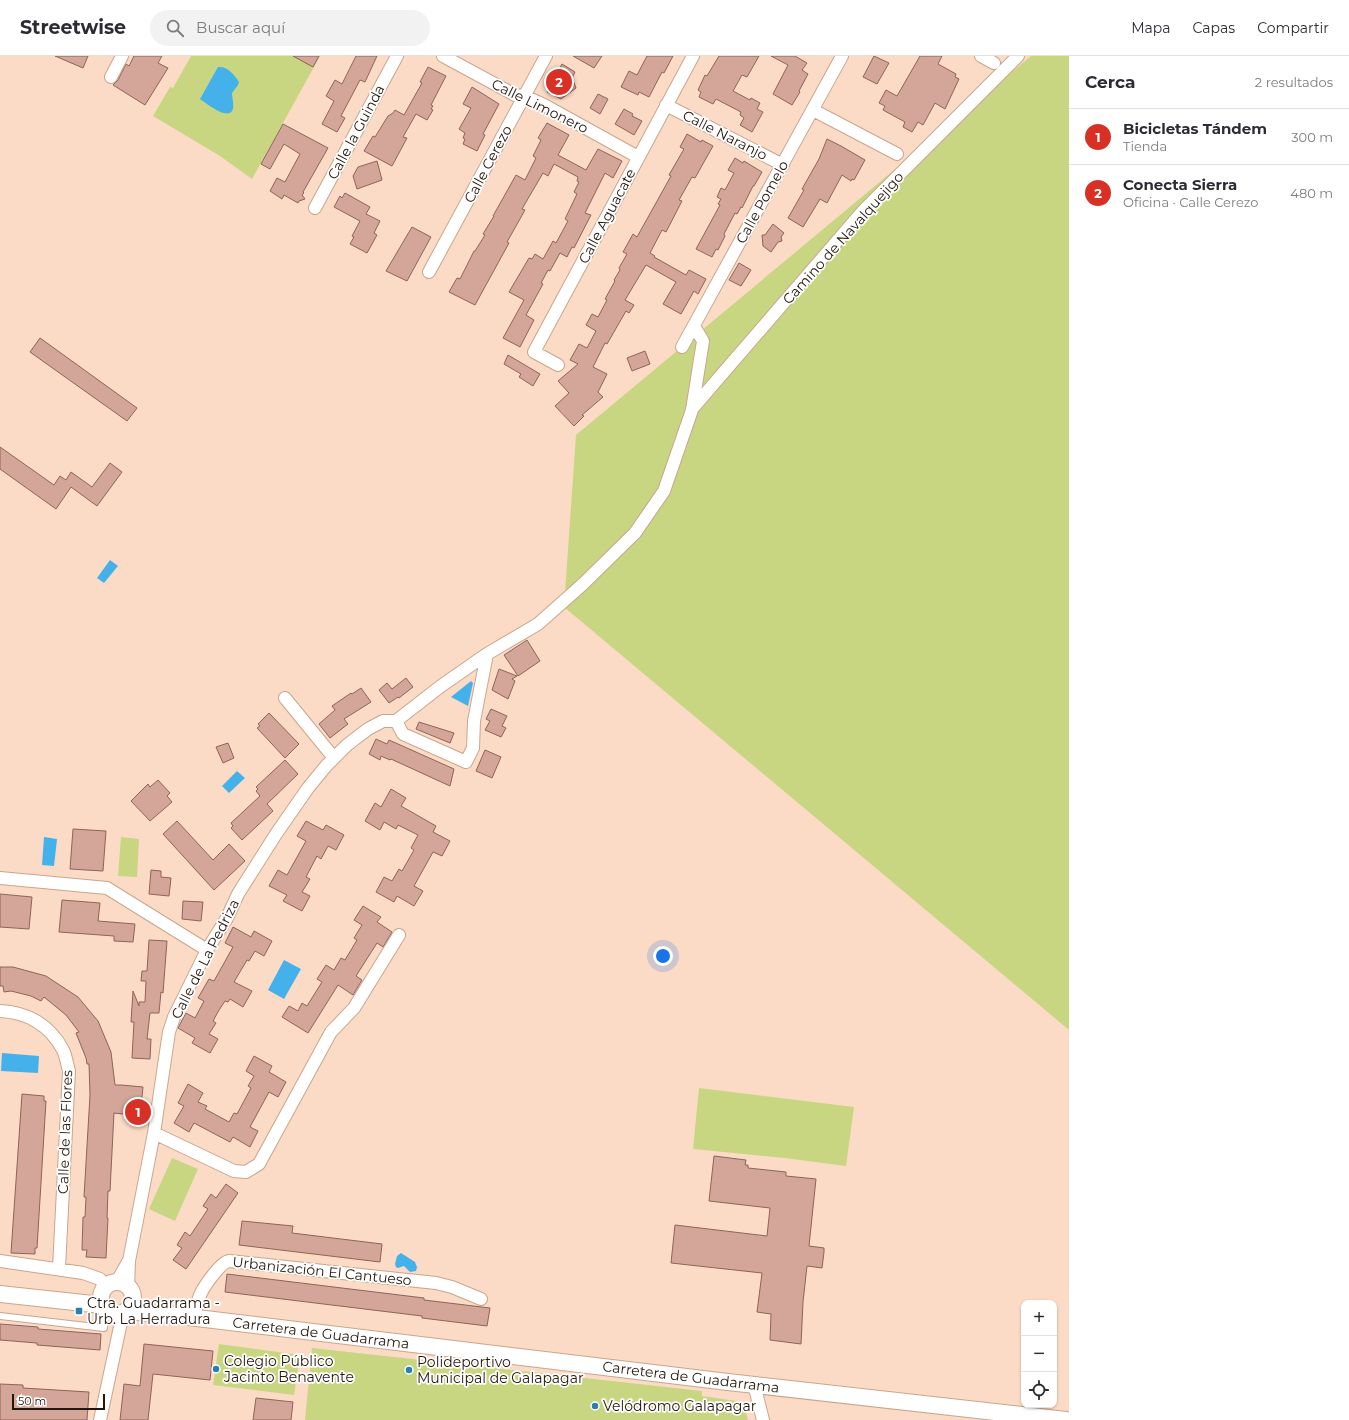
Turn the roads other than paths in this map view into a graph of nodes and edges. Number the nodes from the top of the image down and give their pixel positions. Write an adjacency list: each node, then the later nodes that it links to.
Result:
1 (122, 56): 10 (street)
2 (397, 56): 17 (street, Calle la Guinda)
3 (443, 56): 11 (street, Calle Limonero)
4 (546, 56): 11 (street, Calle Cerezo)
5 (693, 56): 12 (street, Calle Aguacate)
6 (842, 56): 13 (street, Calle Pomelo)
7 (981, 56): 9 (street)
8 (1018, 56): 22 (street, Camino de Navalquejigo)
9 (994, 63)
10 (111, 77)
11 (524, 96): 15 (street, Calle Limonero); 18 (street, Calle Cerezo)
12 (666, 105): 15 (street, Calle Aguacate); 16 (street, Calle Naranjo)
13 (813, 110): 14 (street); 16 (street, Calle Pomelo)
14 (897, 154)
15 (638, 157): 21 (street, Calle Aguacate)
16 (783, 165): 19 (street, Calle Pomelo)
17 (315, 208)
18 (429, 272)
19 (694, 326): 20 (street, Calle Pomelo); 22 (street, Calle de La Pedriza)
20 (682, 347)
21 (558, 365)
22 (692, 410): 23 (street, Calle de La Pedriza)
23 (487, 654): 25 (street, Calle de La Pedriza); 25 (street)
24 (284, 698): 26 (street)
25 (396, 721): 26 (street, Calle de La Pedriza)
26 (334, 758): 29 (street, Calle de La Pedriza)
27 (0, 878): 29 (street)
28 (399, 935): 31 (street)
29 (207, 950): 31 (street, Calle de La Pedriza)
30 (0, 1011): 33 (street, Calle de las Flores)
31 (154, 1133): 36 (street, Calle de La Pedriza)
32 (0, 1261): 33 (street)
33 (59, 1268): 36 (street)
34 (0, 1294): 36 (main road, Carretera de Guadarrama)
35 (481, 1299): 38 (street, Urbanización El Cantueso)
36 (116, 1300): 37 (lane); 38 (main road, Carretera de Guadarrama); 40 (street, Calle de La Pedriza)
37 (0, 1316)
38 (194, 1318): 39 (main road, Carretera de Guadarrama)
39 (754, 1384): 41 (street); 42 (main road, Carretera de Guadarrama)
40 (100, 1420)
41 (764, 1420)
42 (1066, 1420)

